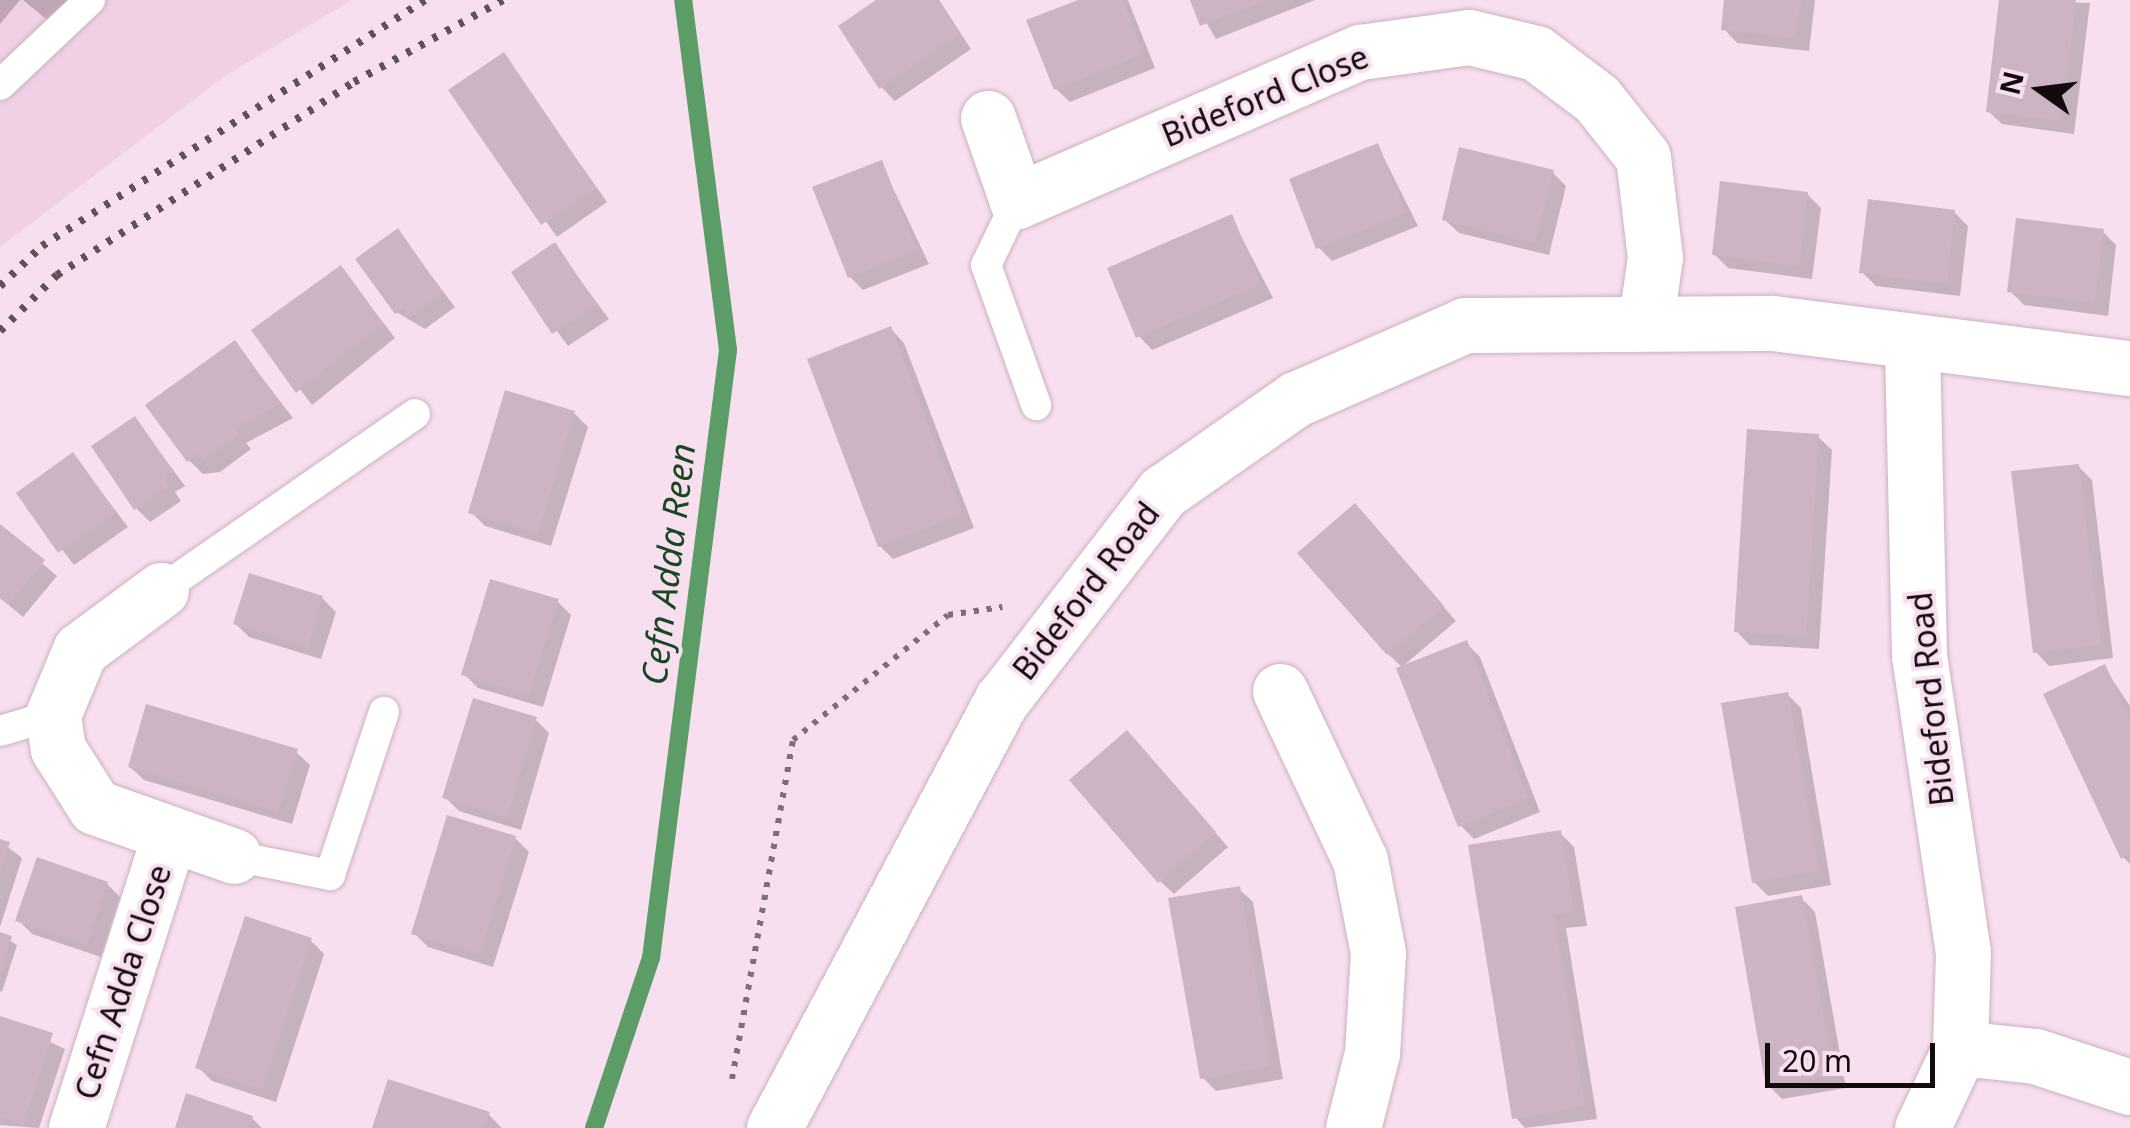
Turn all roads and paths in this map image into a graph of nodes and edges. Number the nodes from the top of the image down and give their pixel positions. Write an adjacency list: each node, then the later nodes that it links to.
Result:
1 (90, 0): 2 (lane)
2 (0, 84)
3 (988, 118): 4 (street)
4 (1017, 201): 5 (street, Bideford Close); 8 (lane)
5 (1646, 320): 6 (street, Bideford Road); 11 (street, Bideford Road)
6 (1912, 348): 7 (street, Bideford Road); 18 (street, Bideford Road)
7 (2130, 368)
8 (1036, 405)
9 (414, 414): 10 (lane)
10 (161, 590): 14 (street)
11 (1077, 596): 20 (path); 22 (street, Bideford Road)
12 (1280, 690): 23 (street)
13 (384, 712): 17 (lane)
14 (53, 715): 15 (lane); 16 (street, Cefn Adda Close)
15 (0, 731)
16 (169, 836): 17 (street, Cefn Adda Close); 21 (street, Cefn Adda Close)
17 (234, 856)
18 (1960, 1048): 19 (street); 24 (street, Bideford Road)
19 (2130, 1087)
20 (730, 1089)
21 (76, 1128)
22 (774, 1128)
23 (1353, 1128)
24 (1922, 1128)

